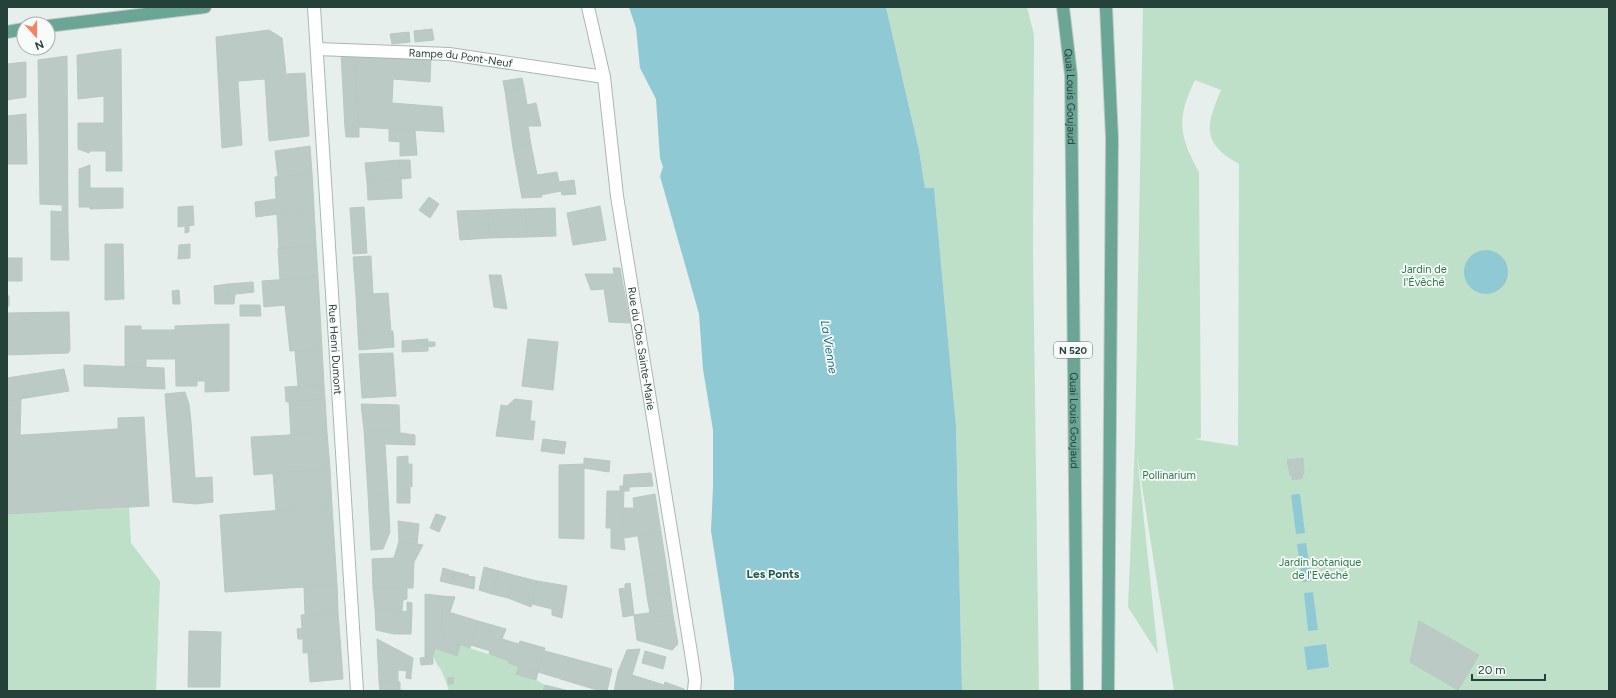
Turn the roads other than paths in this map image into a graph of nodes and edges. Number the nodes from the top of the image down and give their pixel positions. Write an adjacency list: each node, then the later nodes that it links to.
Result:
1 (205, 7): 6 (main road)
2 (314, 7): 7 (street, Rue Henri Dumont)
3 (588, 7): 8 (street, Rue du Clos Sainte-Marie)
4 (1106, 7): 12 (main road)
5 (1063, 8): 11 (main road, Quai Louis Goujaud / N 520)
6 (56, 25)
7 (317, 49): 8 (street, Rampe du Pont-Neuf); 9 (street, Rue Henri Dumont)
8 (604, 77): 10 (street, Rue du Clos Sainte-Marie)
9 (357, 691)
10 (694, 691)
11 (1077, 691)
12 (1108, 691)

